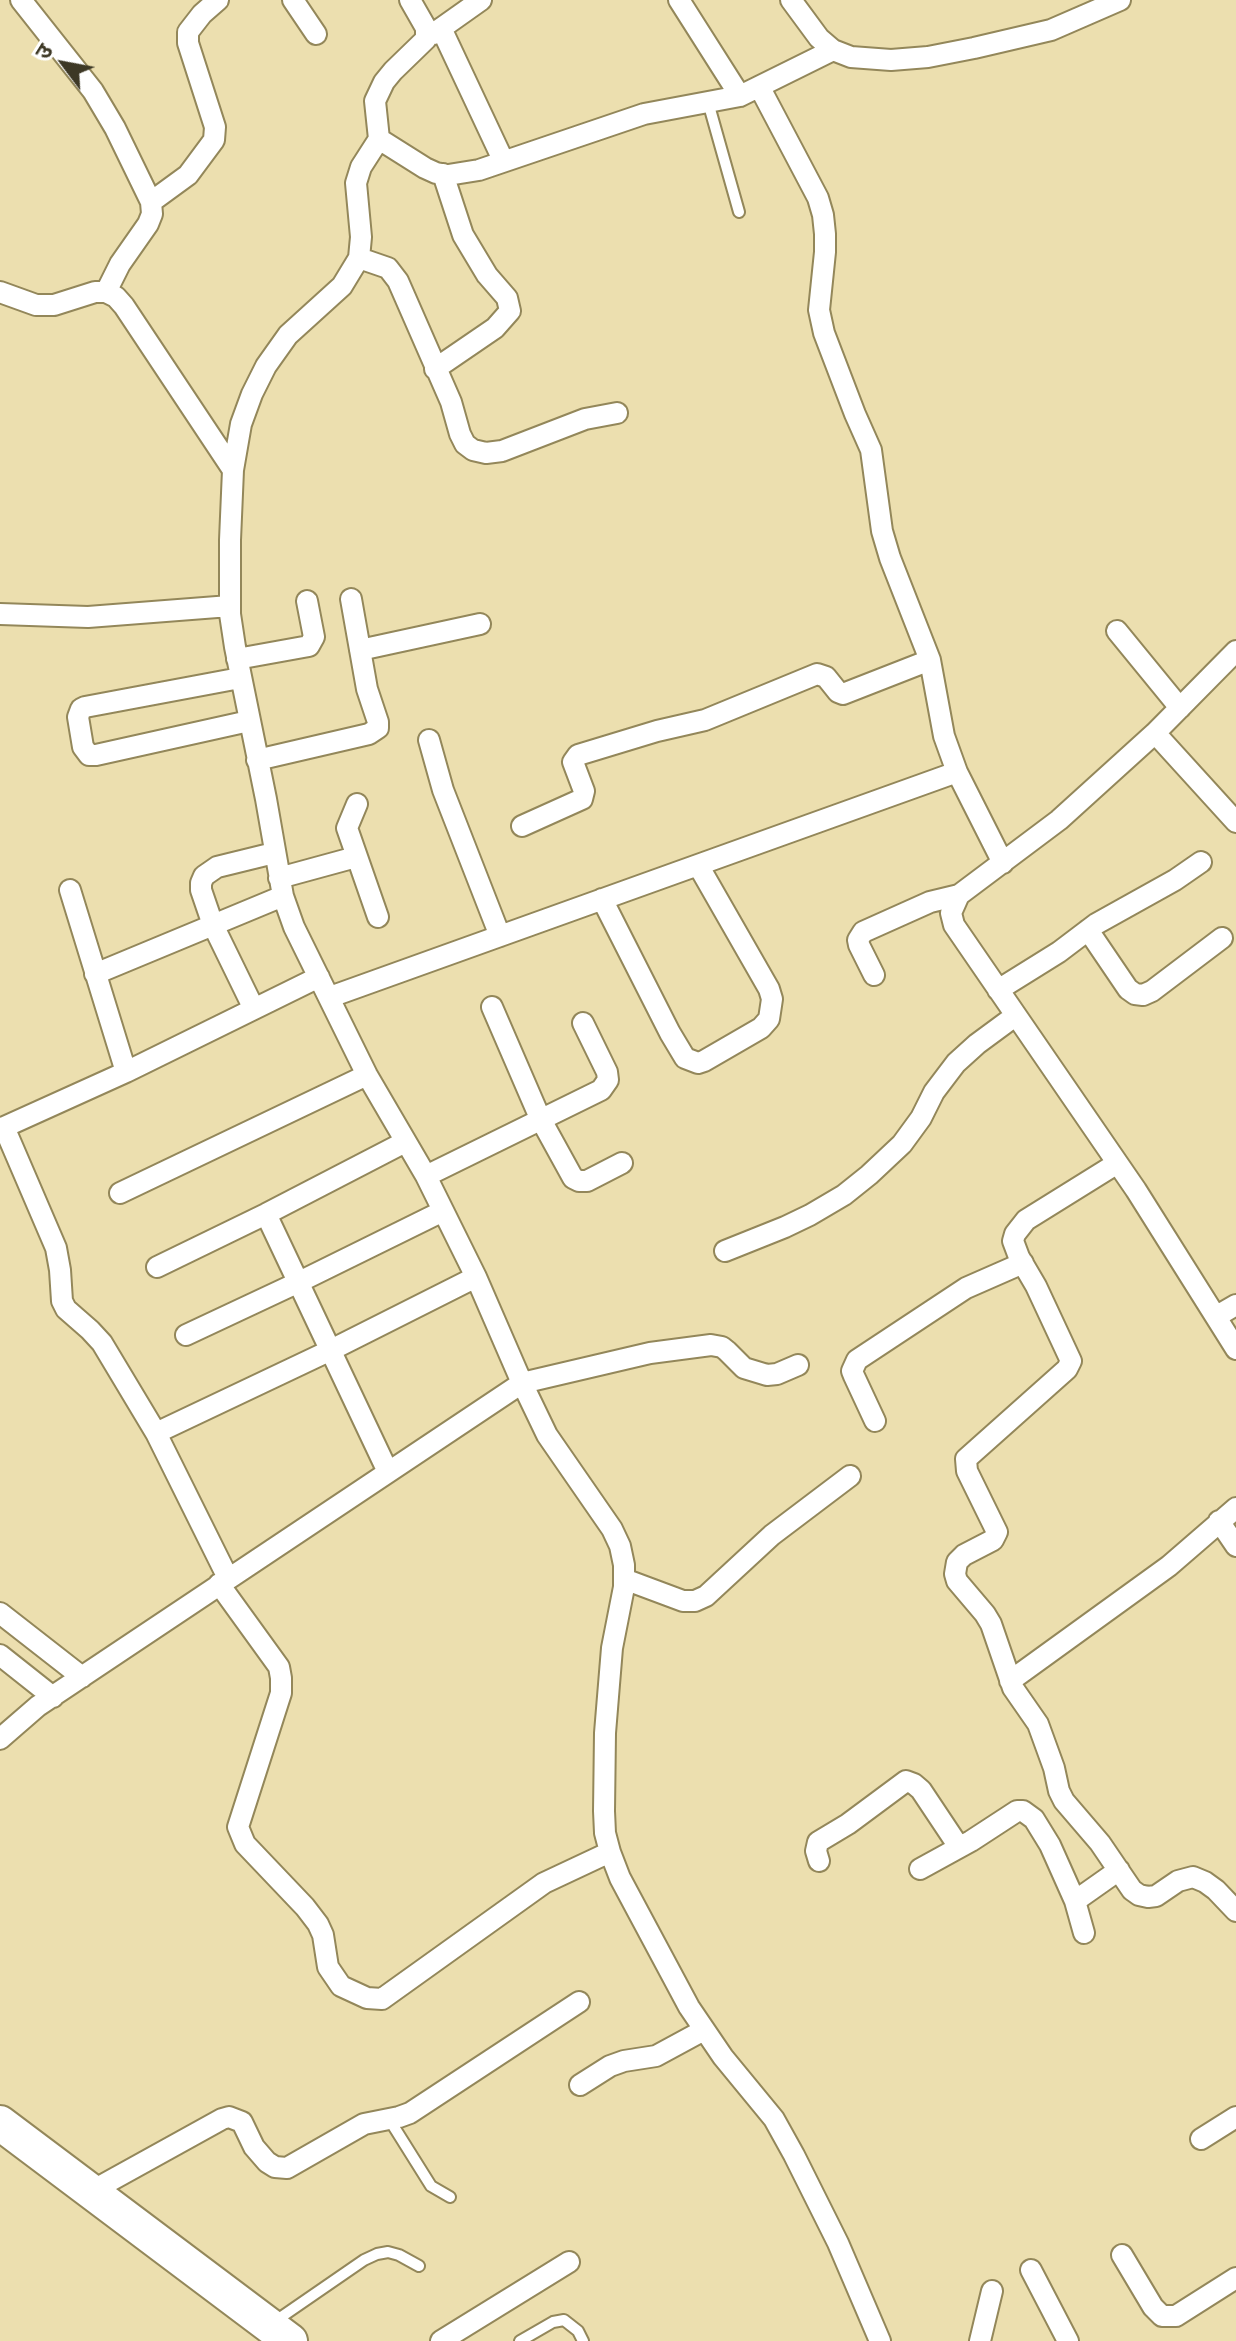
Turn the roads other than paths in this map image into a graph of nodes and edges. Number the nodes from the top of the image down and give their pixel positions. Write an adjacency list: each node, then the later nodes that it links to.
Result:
1 (21, 0): 18 (street)
2 (218, 0): 18 (street)
3 (293, 0): 9 (street)
4 (410, 0): 10 (street)
5 (481, 0): 10 (street)
6 (679, 0): 13 (street)
7 (791, 0): 11 (street)
8 (1120, 0): 11 (street)
9 (316, 34)
10 (433, 34): 15 (street); 16 (street)
11 (833, 50): 12 (street)
12 (760, 88): 13 (street); 34 (street)
13 (740, 96): 14 (street)
14 (708, 102): 16 (street); 19 (lane)
15 (379, 139): 17 (street); 20 (street)
16 (503, 160): 17 (street)
17 (443, 174): 23 (street)
18 (151, 202): 22 (street)
19 (739, 212)
20 (359, 258): 23 (street); 25 (street)
21 (0, 292): 22 (street)
22 (106, 292): 25 (street)
23 (435, 369): 24 (street)
24 (617, 413)
25 (233, 470): 28 (street)
26 (351, 599): 32 (street)
27 (307, 601): 35 (street)
28 (230, 606): 29 (street); 35 (street)
29 (0, 614)
30 (480, 624): 32 (street)
31 (1117, 631): 36 (street)
32 (360, 650): 40 (street)
33 (1236, 651): 36 (street)
34 (930, 660): 41 (street); 44 (street)
35 (239, 668): 37 (street); 37 (street)
36 (1180, 708): 38 (street)
37 (249, 721): 40 (street)
38 (1155, 733): 43 (street); 48 (street)
39 (429, 740): 57 (street)
40 (257, 760): 45 (street)
41 (957, 772): 48 (street); 49 (street)
42 (357, 804): 46 (street)
43 (1236, 822)
44 (522, 826)
45 (274, 853): 50 (street); 55 (street)
46 (356, 857): 50 (street); 54 (street)
47 (1201, 862): 56 (street)
48 (1003, 863): 52 (street)
49 (698, 865): 53 (street); 53 (street)
50 (281, 887): 55 (street); 61 (street)
51 (70, 890): 59 (street)
52 (959, 895): 60 (street); 62 (street)
53 (602, 899): 57 (street)
54 (378, 917)
55 (213, 925): 59 (street); 65 (street)
56 (1088, 930): 58 (street); 62 (street)
57 (500, 936): 63 (street)
58 (1222, 938)
59 (95, 974): 68 (street)
60 (874, 975)
61 (319, 977): 63 (street); 65 (street)
62 (998, 990): 66 (street)
63 (330, 997): 69 (street)
64 (492, 1007): 70 (street)
65 (254, 1009): 68 (street)
66 (1015, 1016): 74 (street); 79 (street)
67 (583, 1023): 70 (street)
68 (126, 1072): 71 (street)
69 (367, 1075): 72 (street); 76 (street)
70 (540, 1118): 73 (street); 75 (street)
71 (2, 1128): 92 (street)
72 (405, 1142): 75 (street); 78 (street)
73 (622, 1163)
74 (1116, 1164): 80 (street); 85 (street)
75 (426, 1176): 77 (street)
76 (120, 1193)
77 (443, 1211): 82 (street); 83 (street)
78 (266, 1214): 81 (street); 83 (street)
79 (725, 1251)
80 (1023, 1263): 91 (street); 103 (street)
81 (157, 1267)
82 (476, 1277): 88 (street); 90 (street)
83 (299, 1282): 86 (street); 88 (street)
84 (1236, 1305): 85 (street)
85 (1217, 1316): 87 (street)
86 (186, 1335)
87 (1236, 1349)
88 (331, 1350): 92 (street); 93 (street)
89 (798, 1365): 90 (street)
90 (522, 1383): 93 (street); 98 (street)
91 (875, 1421)
92 (156, 1433): 99 (street)
93 (388, 1472): 99 (street)
94 (850, 1476): 98 (street)
95 (1236, 1508): 96 (street)
96 (1219, 1521): 97 (street); 103 (street)
97 (1236, 1546)
98 (624, 1579): 107 (street)
99 (224, 1581): 102 (street); 107 (street)
100 (0, 1613): 102 (street)
101 (0, 1655): 104 (street)
102 (82, 1677): 104 (street)
103 (1010, 1681): 110 (street)
104 (53, 1697): 105 (street)
105 (0, 1739)
106 (959, 1847): 108 (street); 109 (street); 111 (street)
107 (610, 1852): 115 (street)
108 (819, 1861)
109 (920, 1869)
110 (1119, 1870): 111 (street); 112 (street)
111 (1075, 1901): 113 (street)
112 (1236, 1911)
113 (1084, 1933)
114 (579, 2002): 118 (street)
115 (704, 2030): 116 (street); 133 (street)
116 (580, 2085)
117 (1236, 2117): 120 (street)
118 (389, 2119): 121 (street); 122 (lane)
119 (0, 2123): 121 (highway)
120 (1201, 2139)
121 (90, 2192): 129 (highway)
122 (450, 2197)
123 (1122, 2255): 127 (street)
124 (569, 2262): 130 (street)
125 (419, 2266): 129 (lane)
126 (1031, 2270): 135 (street)
127 (1236, 2279)
128 (992, 2291): 134 (street)
129 (280, 2333)
130 (441, 2341)
131 (520, 2341): 132 (lane)
132 (583, 2341)
133 (880, 2341)
134 (980, 2341)
135 (1068, 2341)

